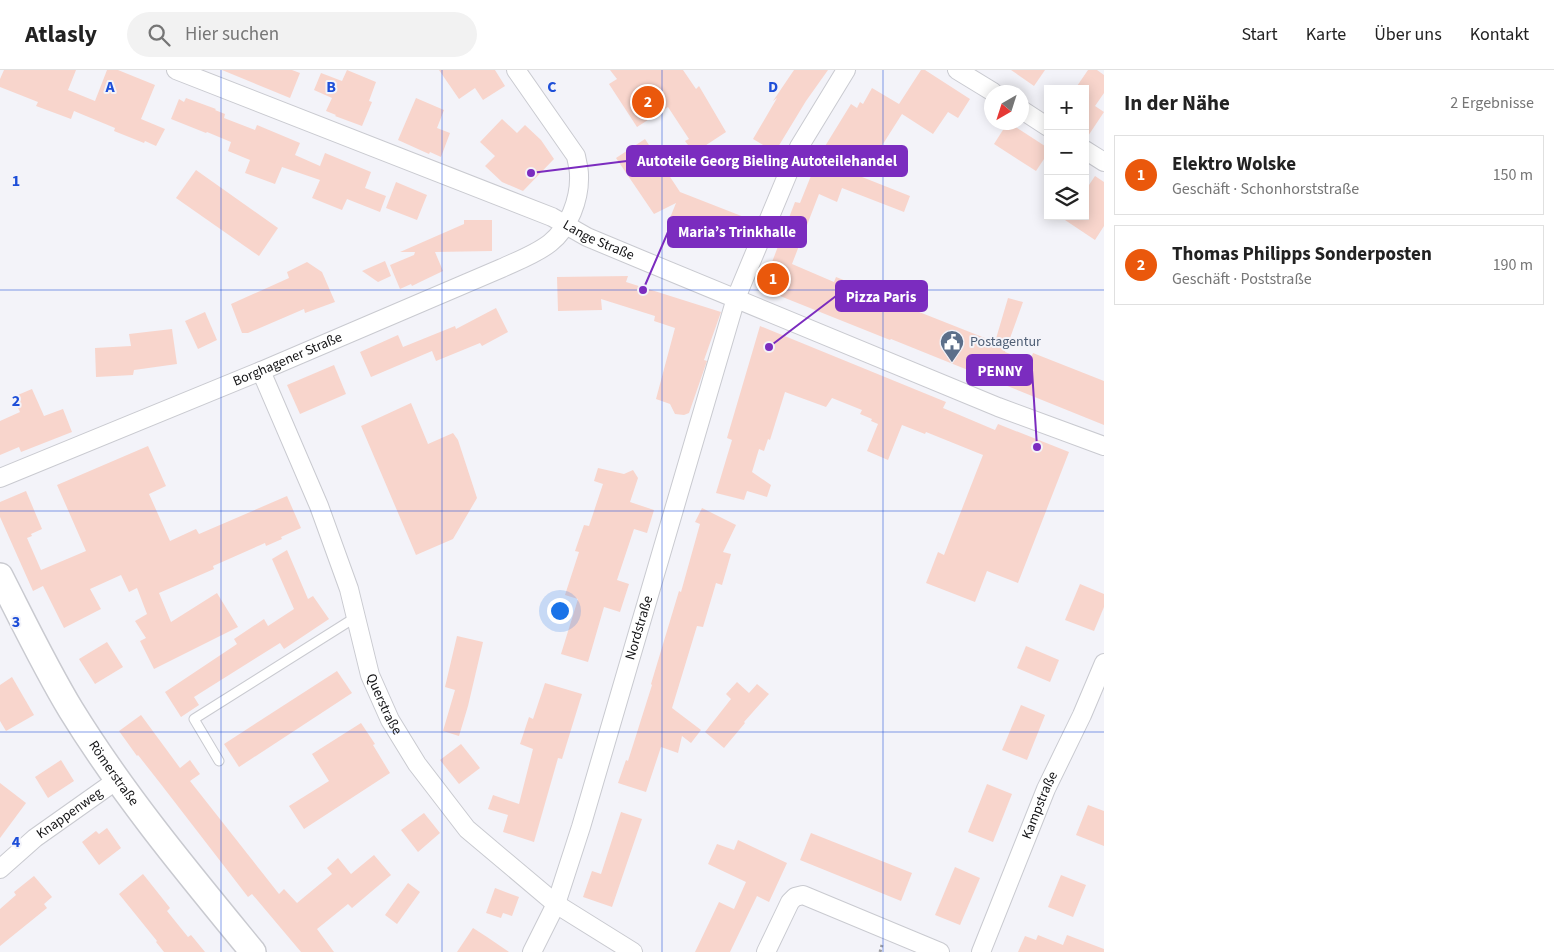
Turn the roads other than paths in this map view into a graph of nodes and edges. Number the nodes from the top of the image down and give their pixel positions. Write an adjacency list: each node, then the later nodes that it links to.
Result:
1 (176, 70): 10 (street, Lange Straße)
2 (516, 70): 10 (street)
3 (846, 70): 11 (street, Nordstraße)
4 (957, 70): 5 (street)
5 (984, 86)
6 (1029, 114): 7 (street)
7 (1044, 124)
8 (1089, 153): 9 (street)
9 (1104, 162)
10 (566, 226): 11 (street, Lange Straße); 12 (street, Borghagener Straße)
11 (736, 298): 13 (street, Lange Straße); 21 (street, Nordstraße)
12 (261, 371): 14 (street, Borghagener Straße); 16 (street, Querstraße)
13 (1104, 446)
14 (0, 478)
15 (0, 576): 19 (main road, Römerstraße)
16 (356, 617): 18 (lane); 21 (street, Querstraße)
17 (1104, 663): 27 (street, Kampstraße)
18 (219, 761)
19 (118, 780): 20 (street, Knappenweg); 22 (main road, Römerstraße)
20 (0, 868)
21 (556, 904): 23 (street, Nordstraße); 24 (street, Querstraße)
22 (253, 952)
23 (532, 952)
24 (633, 952)
25 (766, 952): 26 (street)
26 (940, 952)
27 (981, 952)

